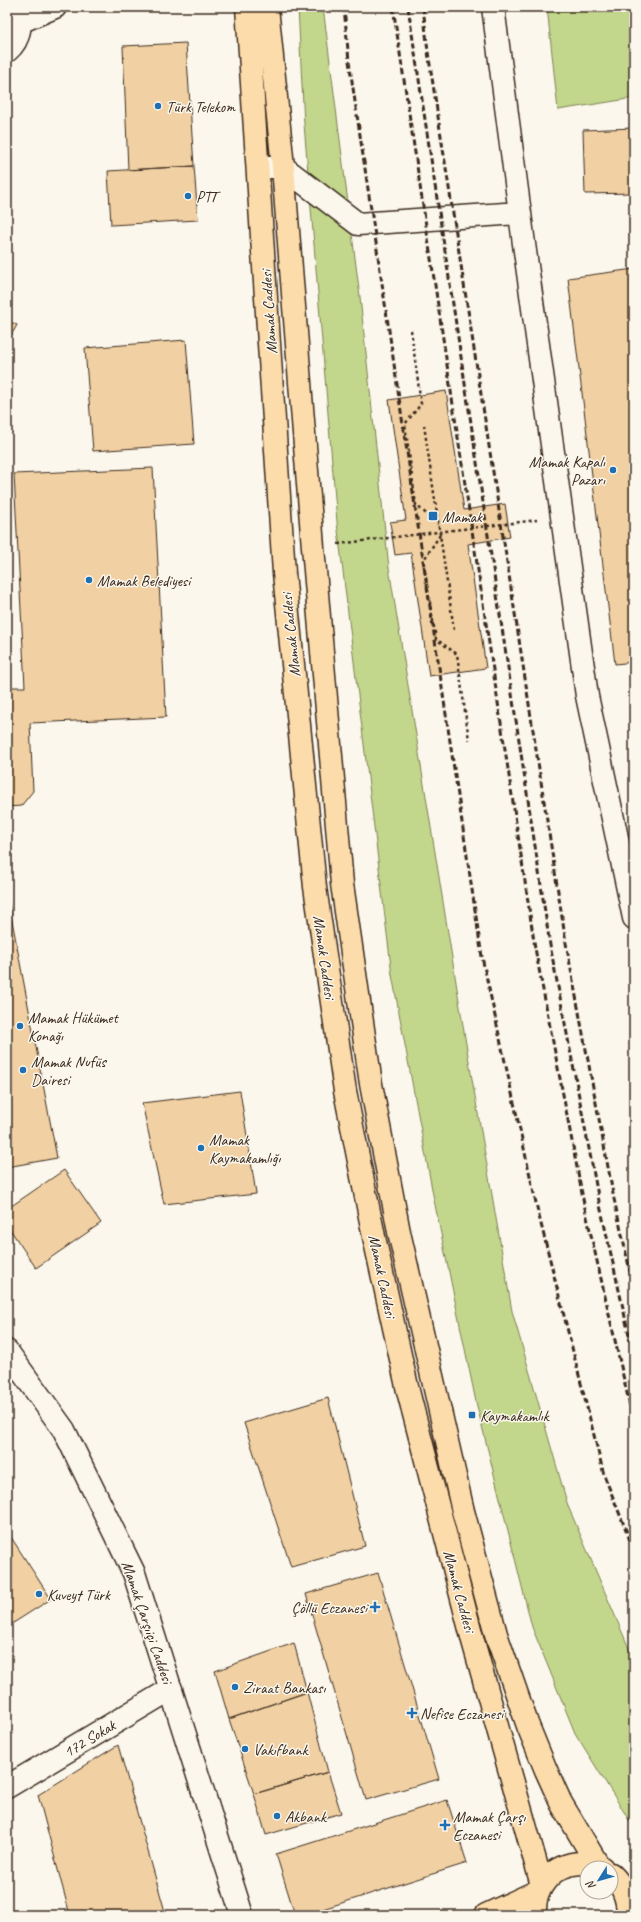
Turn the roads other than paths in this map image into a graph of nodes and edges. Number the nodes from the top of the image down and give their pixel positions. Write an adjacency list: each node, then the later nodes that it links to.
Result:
1 (55, 7): 5 (street)
2 (247, 7): 8 (main road, Mamak Caddesi)
3 (267, 7): 7 (main road, Mamak Caddesi)
4 (493, 7): 9 (street)
5 (16, 15): 6 (street)
6 (7, 52)
7 (283, 167): 8 (street); 9 (street); 14 (main road, Mamak Caddesi)
8 (259, 168): 18 (main road, Mamak Caddesi)
9 (520, 213): 10 (street)
10 (634, 918)
11 (7, 1351): 12 (street, Mamak Çarşıiçi Caddesi)
12 (171, 1689): 13 (street, 172 Sokak); 20 (street, Mamak Çarşıiçi Caddesi)
13 (7, 1787)
14 (599, 1860)
15 (579, 1865): 18 (main road)
16 (619, 1880): 19 (main road, Mamak Caddesi)
17 (619, 1885): 23 (main road)
18 (540, 1888): 21 (main road); 22 (main road)
19 (634, 1890)
20 (242, 1915)
21 (486, 1915)
22 (535, 1915)
23 (628, 1915)

